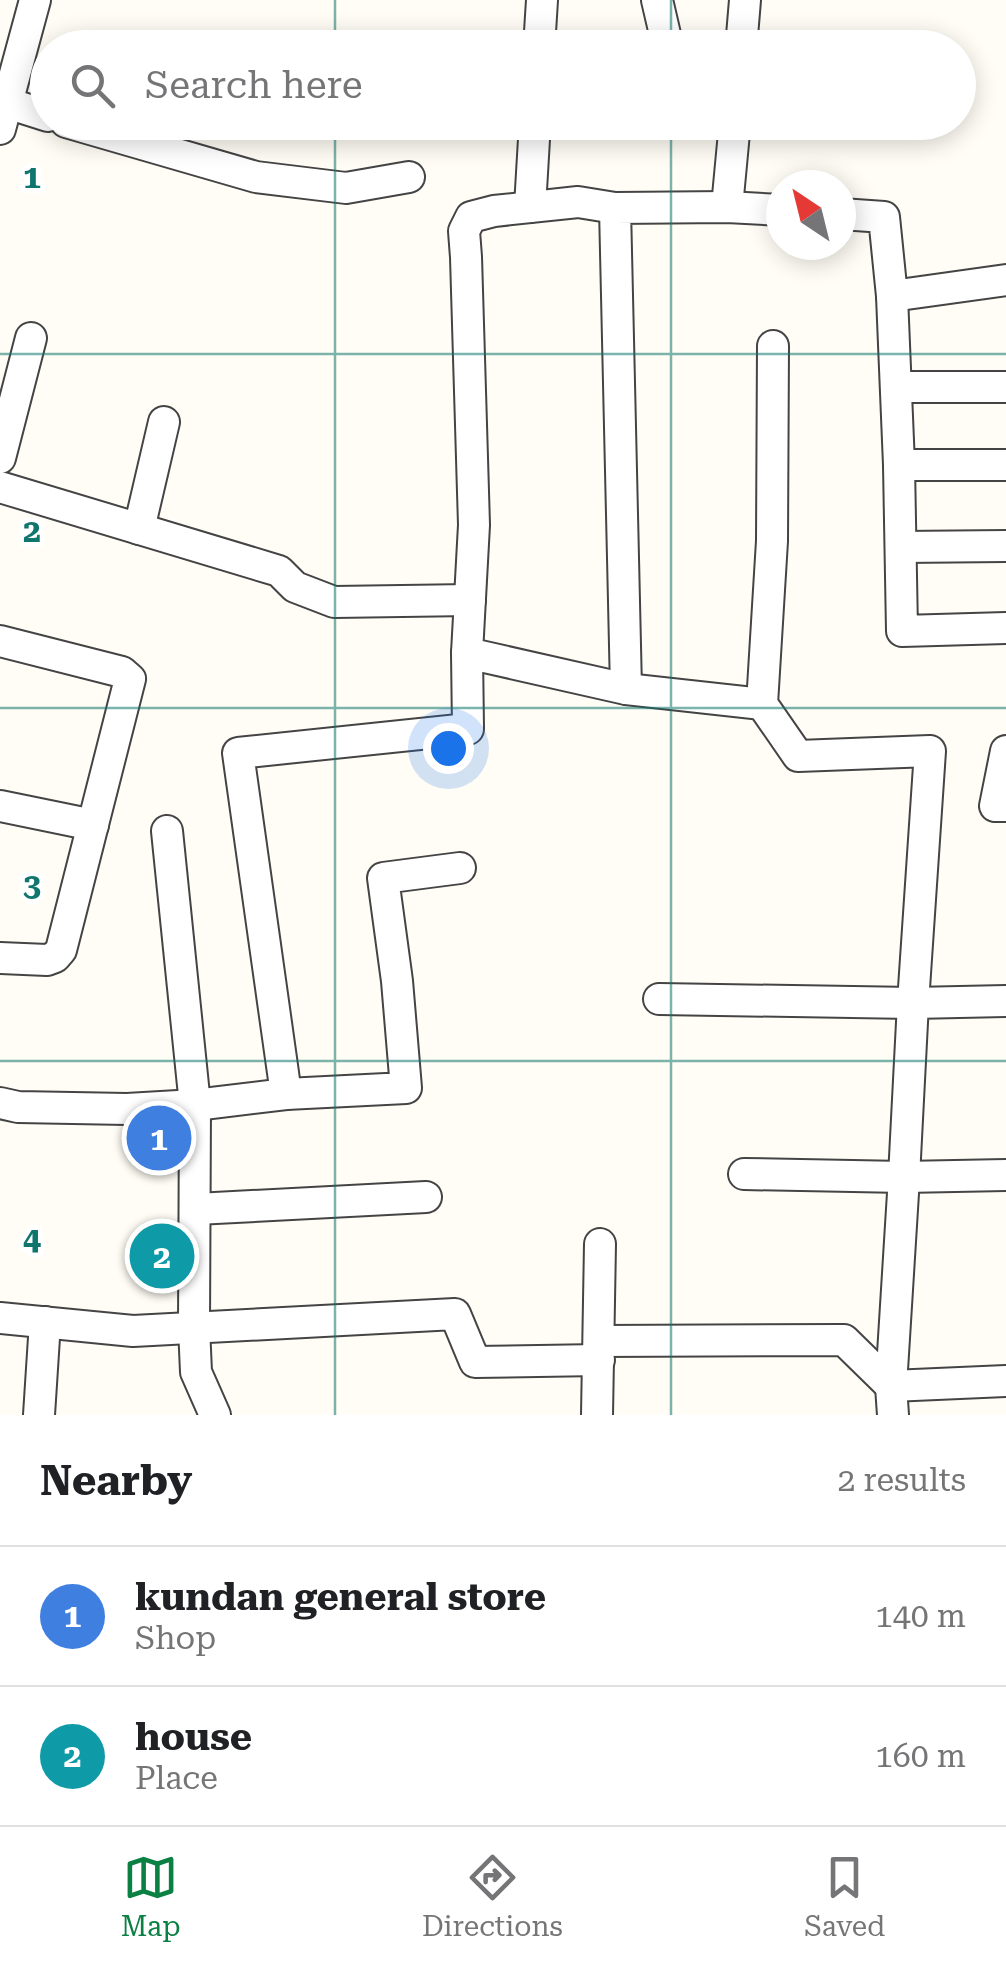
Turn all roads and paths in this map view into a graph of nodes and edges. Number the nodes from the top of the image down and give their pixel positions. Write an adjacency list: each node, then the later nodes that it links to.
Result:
1 (35, 0): 8 (street)
2 (542, 0): 5 (street)
3 (657, 0): 6 (street)
4 (746, 0): 7 (street)
5 (541, 30)
6 (663, 30)
7 (743, 30)
8 (4, 116): 9 (street)
9 (30, 116)
10 (127, 140): 13 (street)
11 (534, 140): 14 (street)
12 (733, 140): 15 (street)
13 (409, 177)
14 (530, 207): 16 (street); 33 (street)
15 (727, 207): 16 (street); 17 (street)
16 (615, 208): 37 (street)
17 (766, 209)
18 (856, 215): 20 (street)
19 (1006, 280): 20 (street)
20 (892, 296): 24 (street)
21 (31, 338): 26 (street)
22 (773, 346): 38 (street)
23 (1006, 387): 24 (street)
24 (896, 388): 27 (street)
25 (164, 422): 30 (street)
26 (0, 458)
27 (899, 465): 28 (street); 32 (street)
28 (1006, 465)
29 (0, 487): 30 (street)
30 (139, 529): 33 (street)
31 (1006, 546): 32 (street)
32 (901, 547): 34 (street)
33 (470, 600): 36 (street)
34 (1006, 628)
35 (0, 641): 42 (street)
36 (467, 653): 37 (street); 49 (street)
37 (626, 688): 38 (street)
38 (762, 704): 48 (street)
39 (1006, 752): 41 (street)
40 (0, 806): 42 (street)
41 (1006, 806)
42 (93, 825): 45 (street)
43 (167, 832): 51 (street)
44 (460, 868): 49 (street)
45 (0, 958)
46 (658, 998): 48 (street)
47 (1006, 1001): 48 (street)
48 (914, 1003): 54 (street)
49 (286, 1094): 51 (street)
50 (0, 1103): 51 (street)
51 (195, 1105): 56 (street)
52 (744, 1174): 54 (street)
53 (1006, 1175): 54 (street)
54 (904, 1177): 63 (street)
55 (426, 1197): 56 (street)
56 (196, 1209): 60 (street)
57 (600, 1244): 61 (street)
58 (0, 1318): 59 (street)
59 (46, 1322): 60 (street); 64 (street)
60 (194, 1327): 61 (street); 65 (street)
61 (599, 1350): 63 (street); 66 (street)
62 (1006, 1382): 63 (street)
63 (892, 1400)
64 (38, 1415)
65 (215, 1415)
66 (597, 1415)

